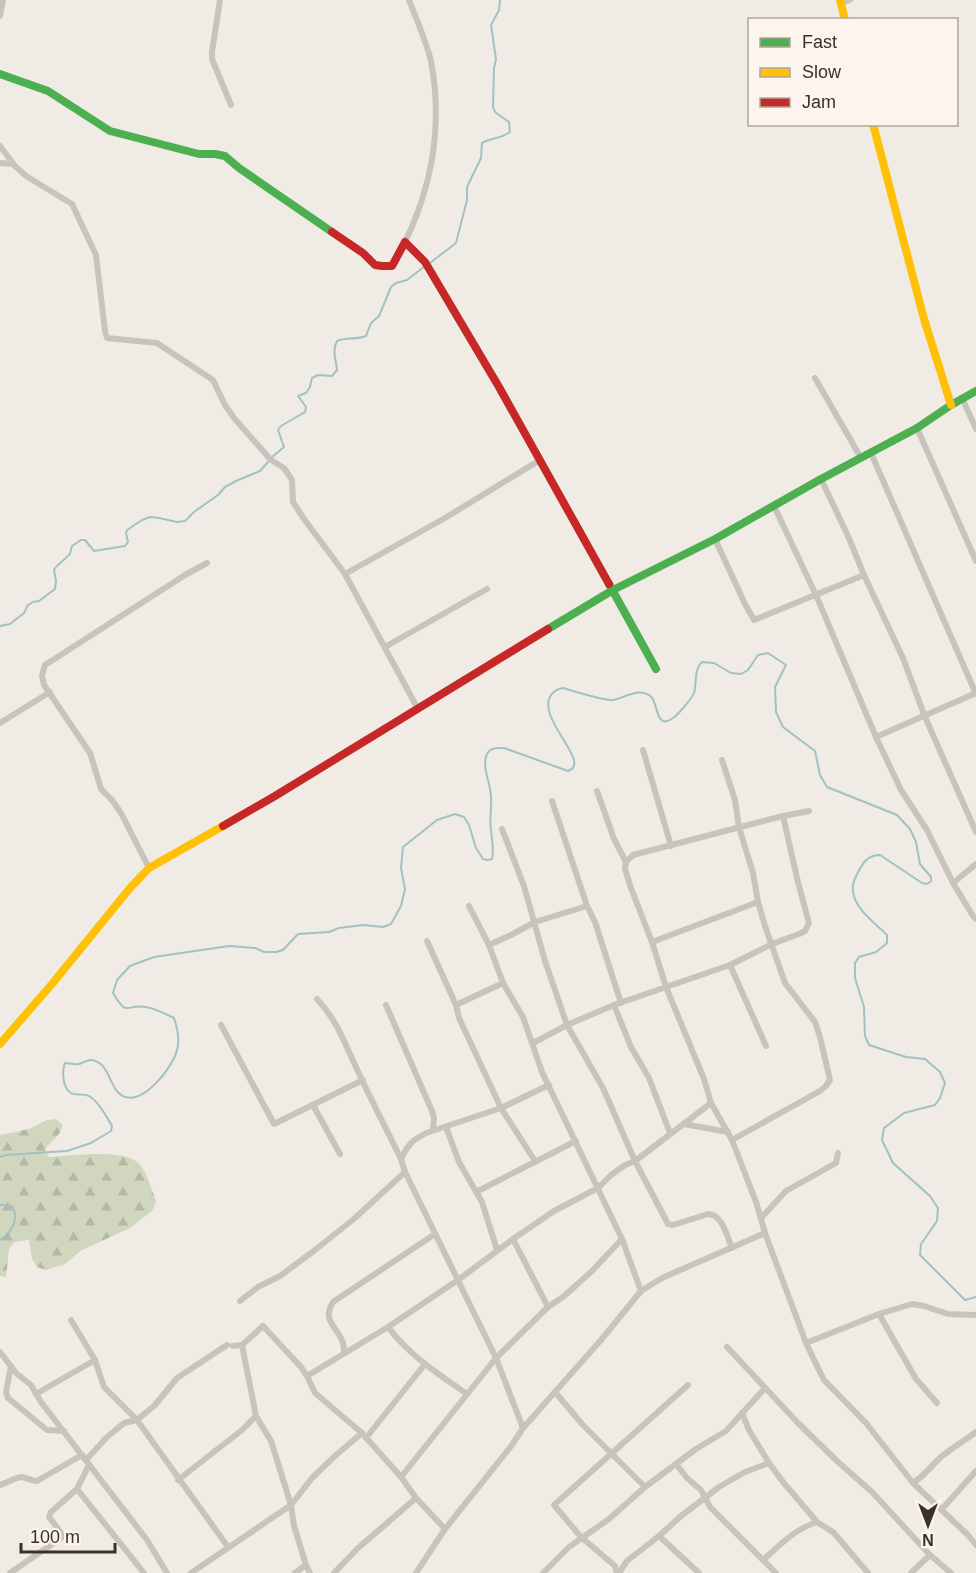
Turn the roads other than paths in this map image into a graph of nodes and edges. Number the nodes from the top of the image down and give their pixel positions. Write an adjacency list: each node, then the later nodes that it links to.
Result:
1 (3, 0): 6 (street)
2 (220, 0): 9 (street)
3 (409, 0): 14 (street)
4 (850, 0): 5 (street)
5 (840, 2): 7 (street)
6 (0, 16)
7 (844, 18)
8 (0, 74): 14 (street)
9 (231, 105)
10 (874, 126): 18 (street)
11 (0, 146): 13 (street)
12 (0, 163): 13 (street)
13 (12, 164): 29 (street)
14 (405, 242): 23 (street)
15 (815, 378): 22 (street)
16 (976, 391): 17 (street)
17 (962, 398): 18 (street); 20 (street)
18 (951, 405): 19 (street)
19 (916, 428): 21 (street); 27 (street)
20 (976, 429)
21 (871, 453): 22 (street); 37 (street)
22 (861, 458): 24 (street)
23 (540, 460): 29 (street); 32 (street)
24 (821, 479): 25 (street); 30 (street)
25 (774, 506): 26 (street); 33 (street)
26 (716, 539): 32 (street); 33 (street)
27 (976, 561)
28 (207, 563): 36 (street)
29 (345, 574): 34 (street)
30 (864, 575): 33 (street); 39 (street)
31 (487, 589): 34 (street)
32 (613, 591): 35 (street); 38 (street)
33 (816, 596): 41 (street)
34 (385, 647): 38 (street)
35 (656, 669)
36 (50, 692): 40 (street); 54 (street)
37 (976, 693): 39 (street)
38 (418, 709): 54 (street)
39 (925, 717): 41 (street); 50 (street)
40 (0, 723)
41 (876, 737): 55 (street)
42 (643, 750): 51 (street)
43 (722, 760): 48 (street)
44 (597, 791): 52 (street)
45 (552, 801): 58 (street)
46 (809, 811): 47 (street)
47 (783, 816): 48 (street); 63 (street)
48 (739, 827): 51 (street); 56 (street)
49 (502, 829): 60 (street)
50 (976, 832)
51 (670, 846): 52 (street)
52 (626, 862): 62 (street)
53 (976, 864): 55 (street)
54 (149, 868): 76 (street)
55 (953, 883): 59 (street)
56 (758, 902): 62 (street); 63 (street)
57 (469, 906): 64 (street)
58 (587, 906): 60 (street); 69 (street)
59 (976, 919)
60 (535, 922): 64 (street); 74 (street)
61 (427, 941): 71 (street)
62 (651, 942): 67 (street)
63 (772, 944): 65 (street); 88 (street)
64 (489, 945): 66 (street)
65 (730, 965): 67 (street); 77 (street)
66 (503, 983): 71 (street); 75 (street)
67 (666, 987): 69 (street); 80 (street)
68 (317, 999): 78 (street)
69 (621, 1003): 72 (street)
70 (386, 1005): 85 (street)
71 (456, 1005): 82 (street)
72 (614, 1005): 74 (street); 87 (street)
73 (221, 1025): 81 (street)
74 (567, 1025): 75 (street); 94 (street)
75 (533, 1043): 79 (street)
76 (0, 1044)
77 (766, 1046)
78 (363, 1080): 81 (street); 92 (street)
79 (549, 1085): 82 (street); 89 (street)
80 (711, 1102): 83 (street); 86 (street)
81 (313, 1105): 91 (street)
82 (501, 1108): 84 (street); 93 (street)
83 (684, 1124): 86 (street); 87 (street)
84 (446, 1127): 85 (street); 97 (street)
85 (433, 1130): 92 (street)
86 (728, 1132): 88 (street)
87 (670, 1133): 94 (street)
88 (732, 1140): 98 (street)
89 (576, 1141): 93 (street); 96 (street)
90 (838, 1152): 98 (street)
91 (340, 1154)
92 (401, 1159): 95 (street)
93 (535, 1161): 97 (street)
94 (635, 1161): 96 (street); 103 (street)
95 (405, 1172): 100 (street); 107 (street)
96 (598, 1188): 101 (street); 102 (street)
97 (476, 1192): 104 (street)
98 (761, 1218): 99 (street)
99 (765, 1233): 103 (street); 113 (street)
100 (435, 1234): 105 (street); 117 (street)
101 (513, 1239): 104 (street); 108 (street)
102 (622, 1239): 106 (street); 108 (street)
103 (732, 1248): 106 (street)
104 (497, 1250): 105 (street)
105 (458, 1280): 112 (street); 118 (street)
106 (641, 1291): 125 (street)
107 (240, 1301)
108 (548, 1307): 118 (street)
109 (879, 1314): 110 (street); 113 (street); 128 (street)
110 (976, 1316)
111 (71, 1320): 119 (street)
112 (388, 1327): 117 (street); 120 (street)
113 (806, 1343): 143 (street)
114 (242, 1345): 122 (street); 130 (street); 131 (street)
115 (727, 1347): 124 (street)
116 (0, 1352): 121 (street)
117 (344, 1353): 122 (street)
118 (496, 1358): 127 (street); 132 (street)
119 (95, 1360): 126 (street); 131 (street)
120 (425, 1364): 127 (street); 135 (street)
121 (11, 1366): 126 (street); 133 (street)
122 (307, 1376): 135 (street)
123 (688, 1385): 136 (street)
124 (765, 1388): 129 (street); 157 (street)
125 (555, 1392): 132 (street); 136 (street)
126 (36, 1394): 133 (street)
127 (467, 1394): 141 (street)
128 (937, 1403)
129 (742, 1413): 138 (street); 139 (street)
130 (256, 1416): 142 (street); 149 (street)
131 (137, 1420): 137 (street); 142 (street)
132 (523, 1428): 152 (street)
133 (64, 1431): 137 (street)
134 (976, 1432): 143 (street)
135 (364, 1436): 141 (street); 149 (street)
136 (613, 1454): 145 (street); 154 (street)
137 (86, 1460): 144 (street); 146 (street); 162 (street)
138 (769, 1463): 148 (street); 151 (street)
139 (676, 1464): 145 (street); 148 (street)
140 (976, 1471): 150 (street)
141 (401, 1477): 147 (street)
142 (178, 1480): 156 (street)
143 (913, 1483): 150 (street)
144 (0, 1485)
145 (645, 1487): 154 (street)
146 (77, 1489): 160 (street); 161 (street)
147 (416, 1498): 152 (street); 166 (street)
148 (704, 1498): 153 (street); 158 (street)
149 (291, 1505): 156 (street); 159 (street)
150 (942, 1509): 155 (street)
151 (817, 1522): 158 (street); 172 (street)
152 (445, 1529): 167 (street)
153 (659, 1536): 169 (street); 170 (street)
154 (581, 1537): 168 (street); 169 (street)
155 (976, 1545)
156 (228, 1547): 163 (street)
157 (930, 1555): 173 (street); 174 (street)
158 (763, 1560): 171 (street)
159 (306, 1565): 164 (street); 165 (street)
160 (10, 1573)
161 (144, 1573)
162 (167, 1573)
163 (191, 1573)
164 (296, 1573)
165 (310, 1573)
166 (334, 1573)
167 (416, 1573)
168 (543, 1573)
169 (618, 1573)
170 (699, 1573)
171 (776, 1573)
172 (868, 1573)
173 (911, 1573)
174 (951, 1573)

